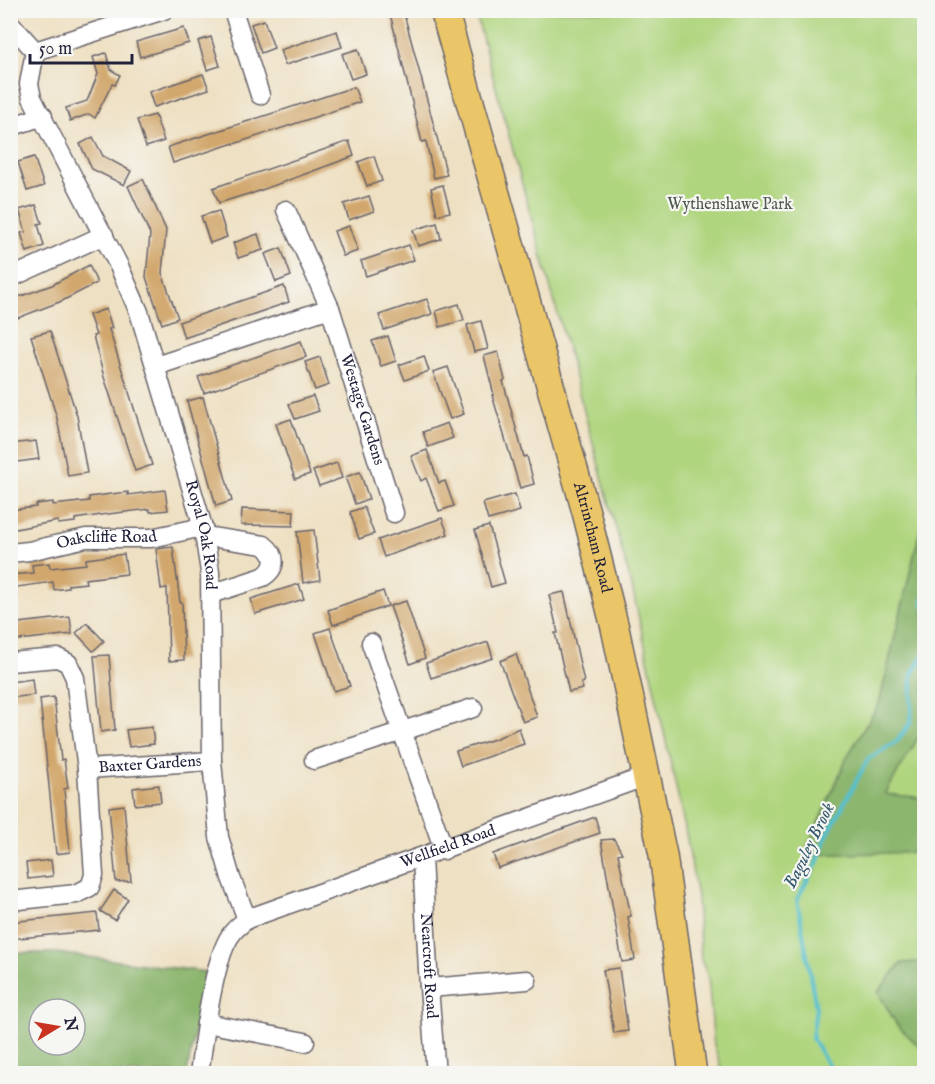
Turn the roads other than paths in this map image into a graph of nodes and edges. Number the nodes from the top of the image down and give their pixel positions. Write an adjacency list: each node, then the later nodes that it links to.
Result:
1 (164, 10): 5 (street)
2 (232, 10): 6 (street)
3 (444, 10): 25 (highway, Altrincham Road)
4 (10, 23): 5 (street)
5 (34, 51): 7 (street, Royal Oak Road)
6 (260, 95)
7 (43, 116): 8 (street); 10 (street, Royal Oak Road)
8 (10, 127)
9 (286, 210): 12 (street, Westage Gardens)
10 (104, 235): 11 (street); 13 (street, Royal Oak Road)
11 (10, 278)
12 (330, 308): 13 (street); 14 (street, Westage Gardens)
13 (156, 366): 15 (street, Royal Oak Road)
14 (394, 513)
15 (204, 531): 16 (street, Oakcliffe Road); 17 (street, Royal Oak Road); 17 (street, Oakcliffe Road)
16 (10, 553)
17 (211, 594): 23 (street, Royal Oak Road)
18 (371, 643): 21 (street)
19 (10, 662): 24 (street, Baxter Gardens)
20 (473, 708): 21 (street)
21 (401, 731): 22 (street); 26 (street)
22 (314, 760)
23 (212, 761): 24 (street, Baxter Gardens); 29 (street, Royal Oak Road)
24 (87, 769): 28 (street, Baxter Gardens)
25 (647, 776): 26 (street, Wellfield Road); 36 (highway, Altrincham Road)
26 (444, 850): 27 (street, Wellfield Road)
27 (422, 858): 29 (street, Wellfield Road); 31 (street, Nearcroft Road)
28 (10, 901)
29 (247, 919): 32 (street)
30 (527, 980): 31 (street)
31 (429, 988): 35 (street, Nearcroft Road)
32 (206, 1023): 33 (street); 34 (street)
33 (305, 1042)
34 (199, 1074)
35 (436, 1074)
36 (693, 1074)

